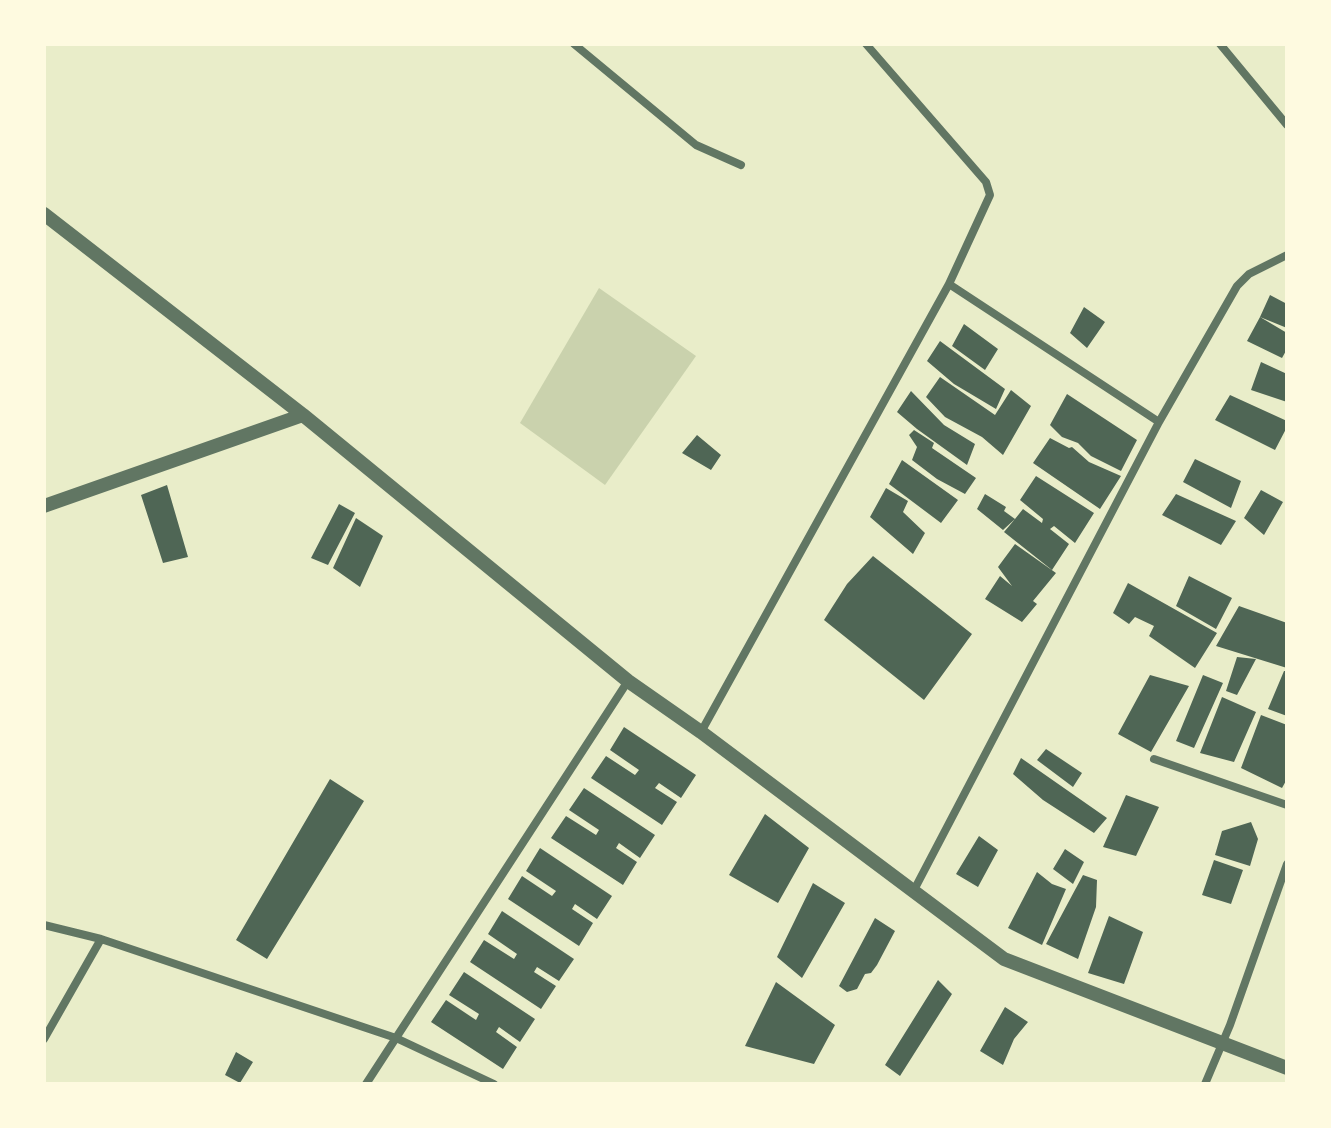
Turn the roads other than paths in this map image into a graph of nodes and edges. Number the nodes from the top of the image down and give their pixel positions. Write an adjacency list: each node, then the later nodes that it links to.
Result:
1 (574, 44): 5 (street)
2 (866, 44): 8 (street)
3 (1220, 44): 4 (street)
4 (1287, 125)
5 (741, 165)
6 (44, 214): 9 (street)
7 (1287, 255): 10 (street)
8 (949, 284): 10 (street); 13 (street)
9 (303, 415): 11 (street); 12 (street)
10 (1159, 422): 17 (street)
11 (44, 506)
12 (628, 681): 13 (street); 20 (street)
13 (701, 732): 17 (street)
14 (1154, 759): 15 (street)
15 (1287, 805)
16 (1287, 864): 22 (street)
17 (913, 892): 22 (street)
18 (44, 925): 19 (street)
19 (101, 939): 20 (street); 21 (street)
20 (396, 1038): 24 (street); 25 (street)
21 (44, 1039)
22 (1222, 1044): 23 (street); 26 (street)
23 (1287, 1068)
24 (366, 1084)
25 (494, 1084)
26 (1205, 1084)

